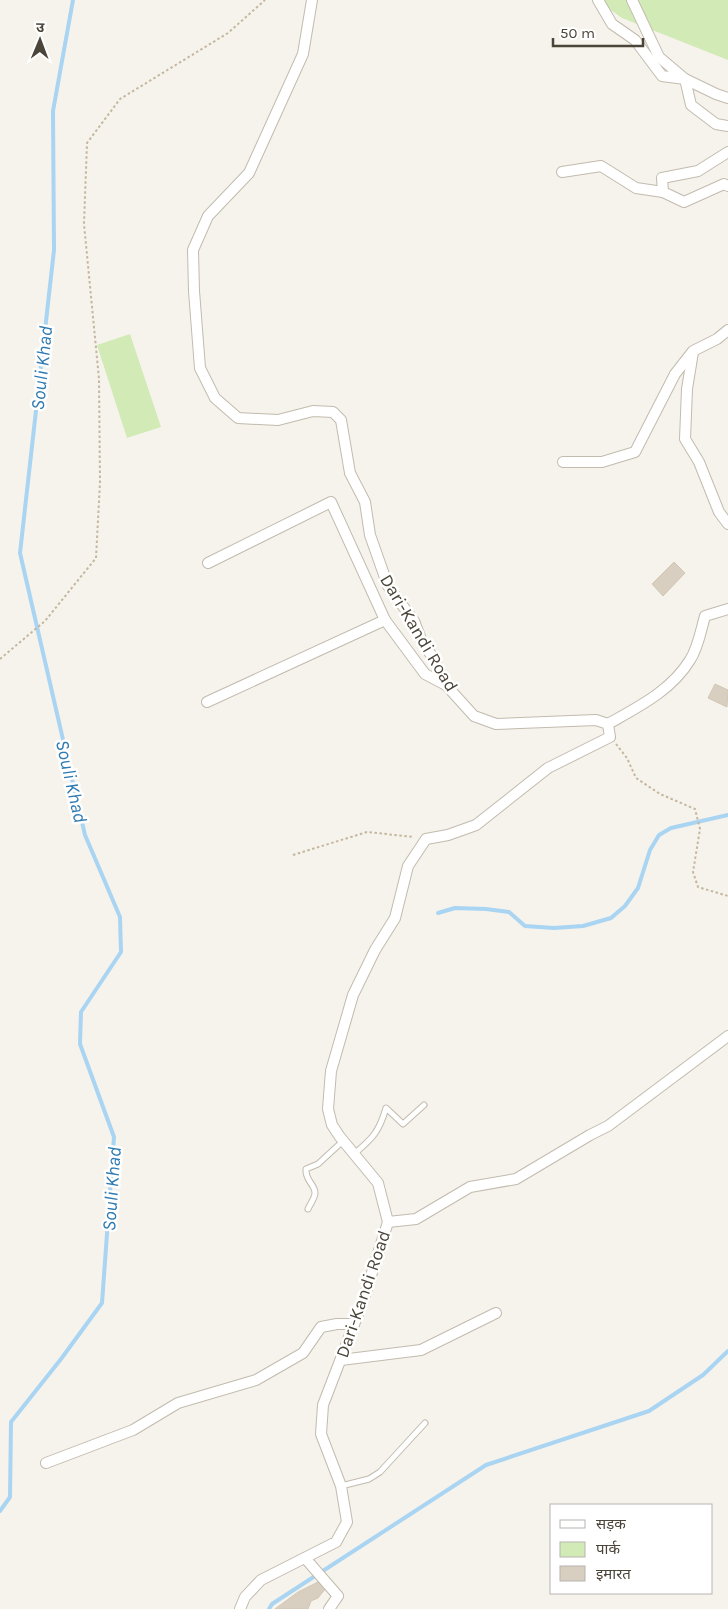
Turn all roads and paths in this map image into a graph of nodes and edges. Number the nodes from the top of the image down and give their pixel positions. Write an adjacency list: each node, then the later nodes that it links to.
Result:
1 (265, 0): 19 (path)
2 (312, 0): 20 (street, Dari-Kandi Road)
3 (598, 0): 5 (street)
4 (632, 0): 5 (street)
5 (685, 79): 6 (street); 7 (street)
6 (728, 98)
7 (728, 126)
8 (728, 152): 11 (street)
9 (562, 172): 11 (street)
10 (728, 186): 11 (street)
11 (663, 192)
12 (728, 330): 13 (street)
13 (693, 351): 14 (street); 15 (street)
14 (562, 462)
15 (728, 524)
16 (208, 563): 18 (street)
17 (727, 610): 22 (street)
18 (385, 620): 20 (street); 21 (street)
19 (0, 659)
20 (446, 685): 22 (street, Dari-Kandi Road)
21 (207, 702)
22 (608, 724): 23 (street)
23 (610, 737): 24 (street); 26 (path)
24 (426, 839): 25 (path); 29 (street, Dari-Kandi Road)
25 (293, 855)
26 (728, 896)
27 (728, 1036): 32 (street)
28 (424, 1105): 30 (lane)
29 (343, 1141): 30 (street, Dari-Kandi Road); 31 (lane)
30 (354, 1154): 32 (street, Dari-Kandi Road)
31 (308, 1209)
32 (388, 1222): 34 (street, Dari-Kandi Road)
33 (496, 1313): 35 (street)
34 (354, 1324): 35 (street, Dari-Kandi Road); 37 (street)
35 (340, 1360): 38 (street, Dari-Kandi Road)
36 (425, 1423): 38 (lane)
37 (46, 1463)
38 (341, 1486): 39 (street, Dari-Kandi Road)
39 (305, 1558): 40 (street, Dari-Kandi Road); 41 (street)
40 (240, 1609)
41 (329, 1609)

